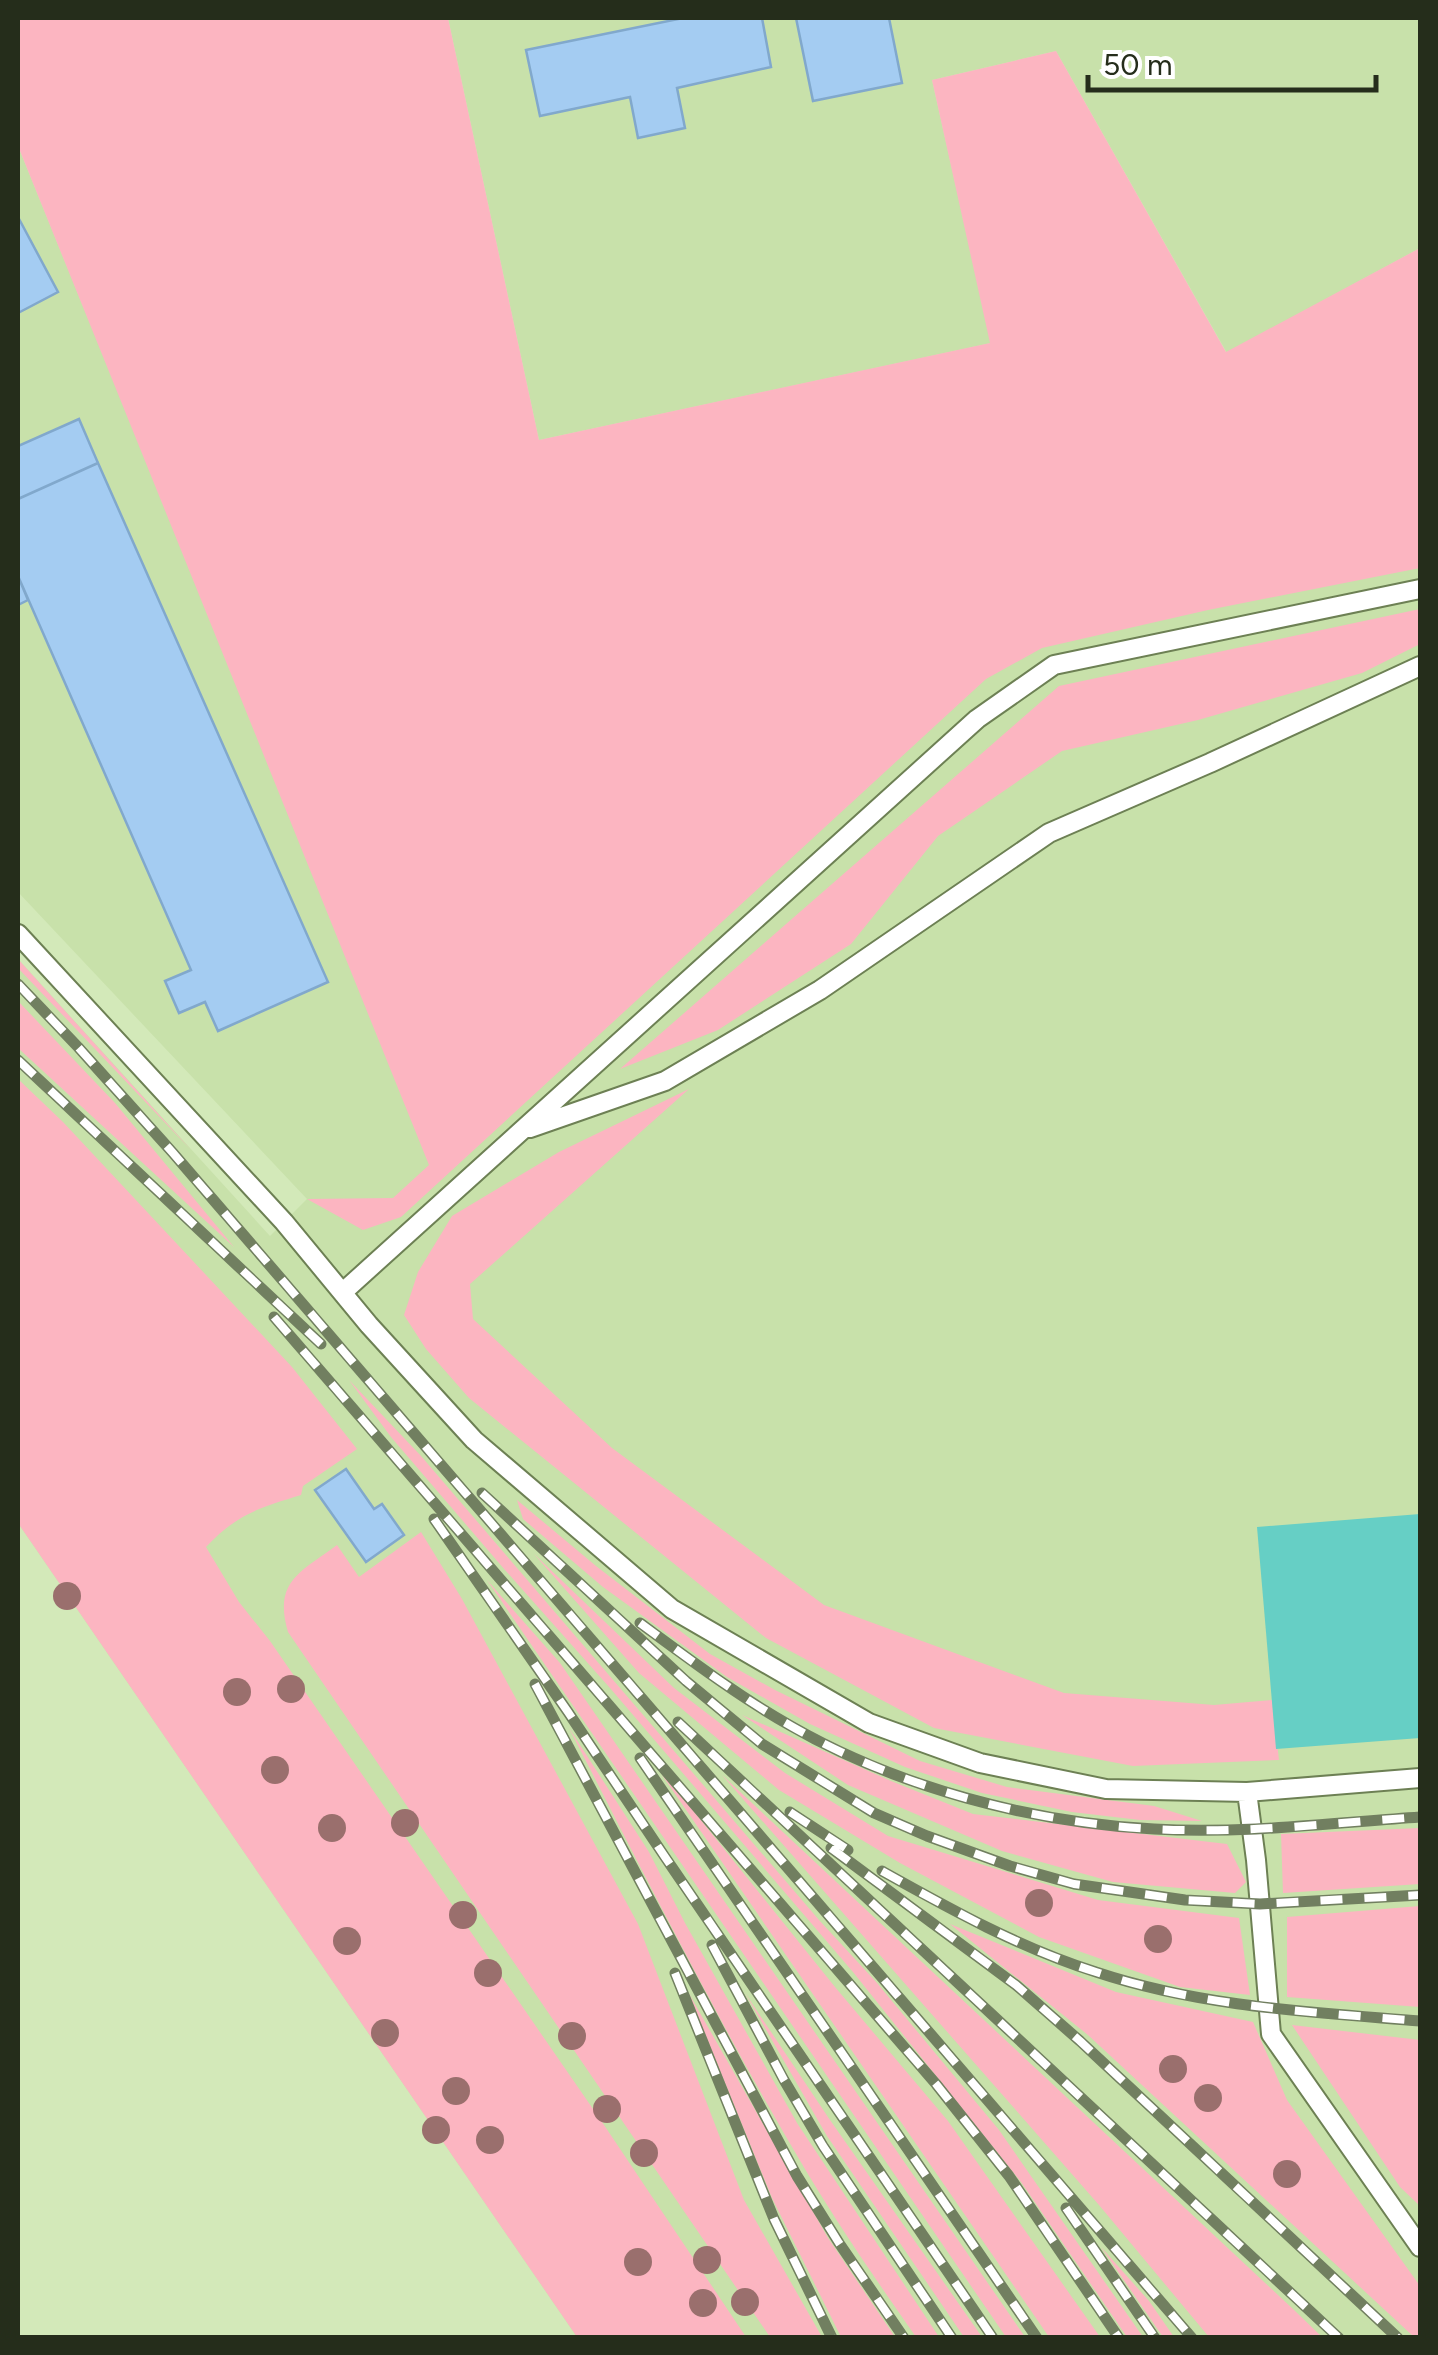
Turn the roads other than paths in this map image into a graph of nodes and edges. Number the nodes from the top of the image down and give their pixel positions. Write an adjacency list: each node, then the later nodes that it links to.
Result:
1 (1420, 590): 4 (lane)
2 (1420, 666): 4 (lane)
3 (18, 934): 5 (lane)
4 (520, 1132): 5 (lane)
5 (343, 1292): 7 (lane)
6 (1420, 1778): 7 (lane)
7 (1247, 1792): 8 (lane)
8 (1420, 2247)

